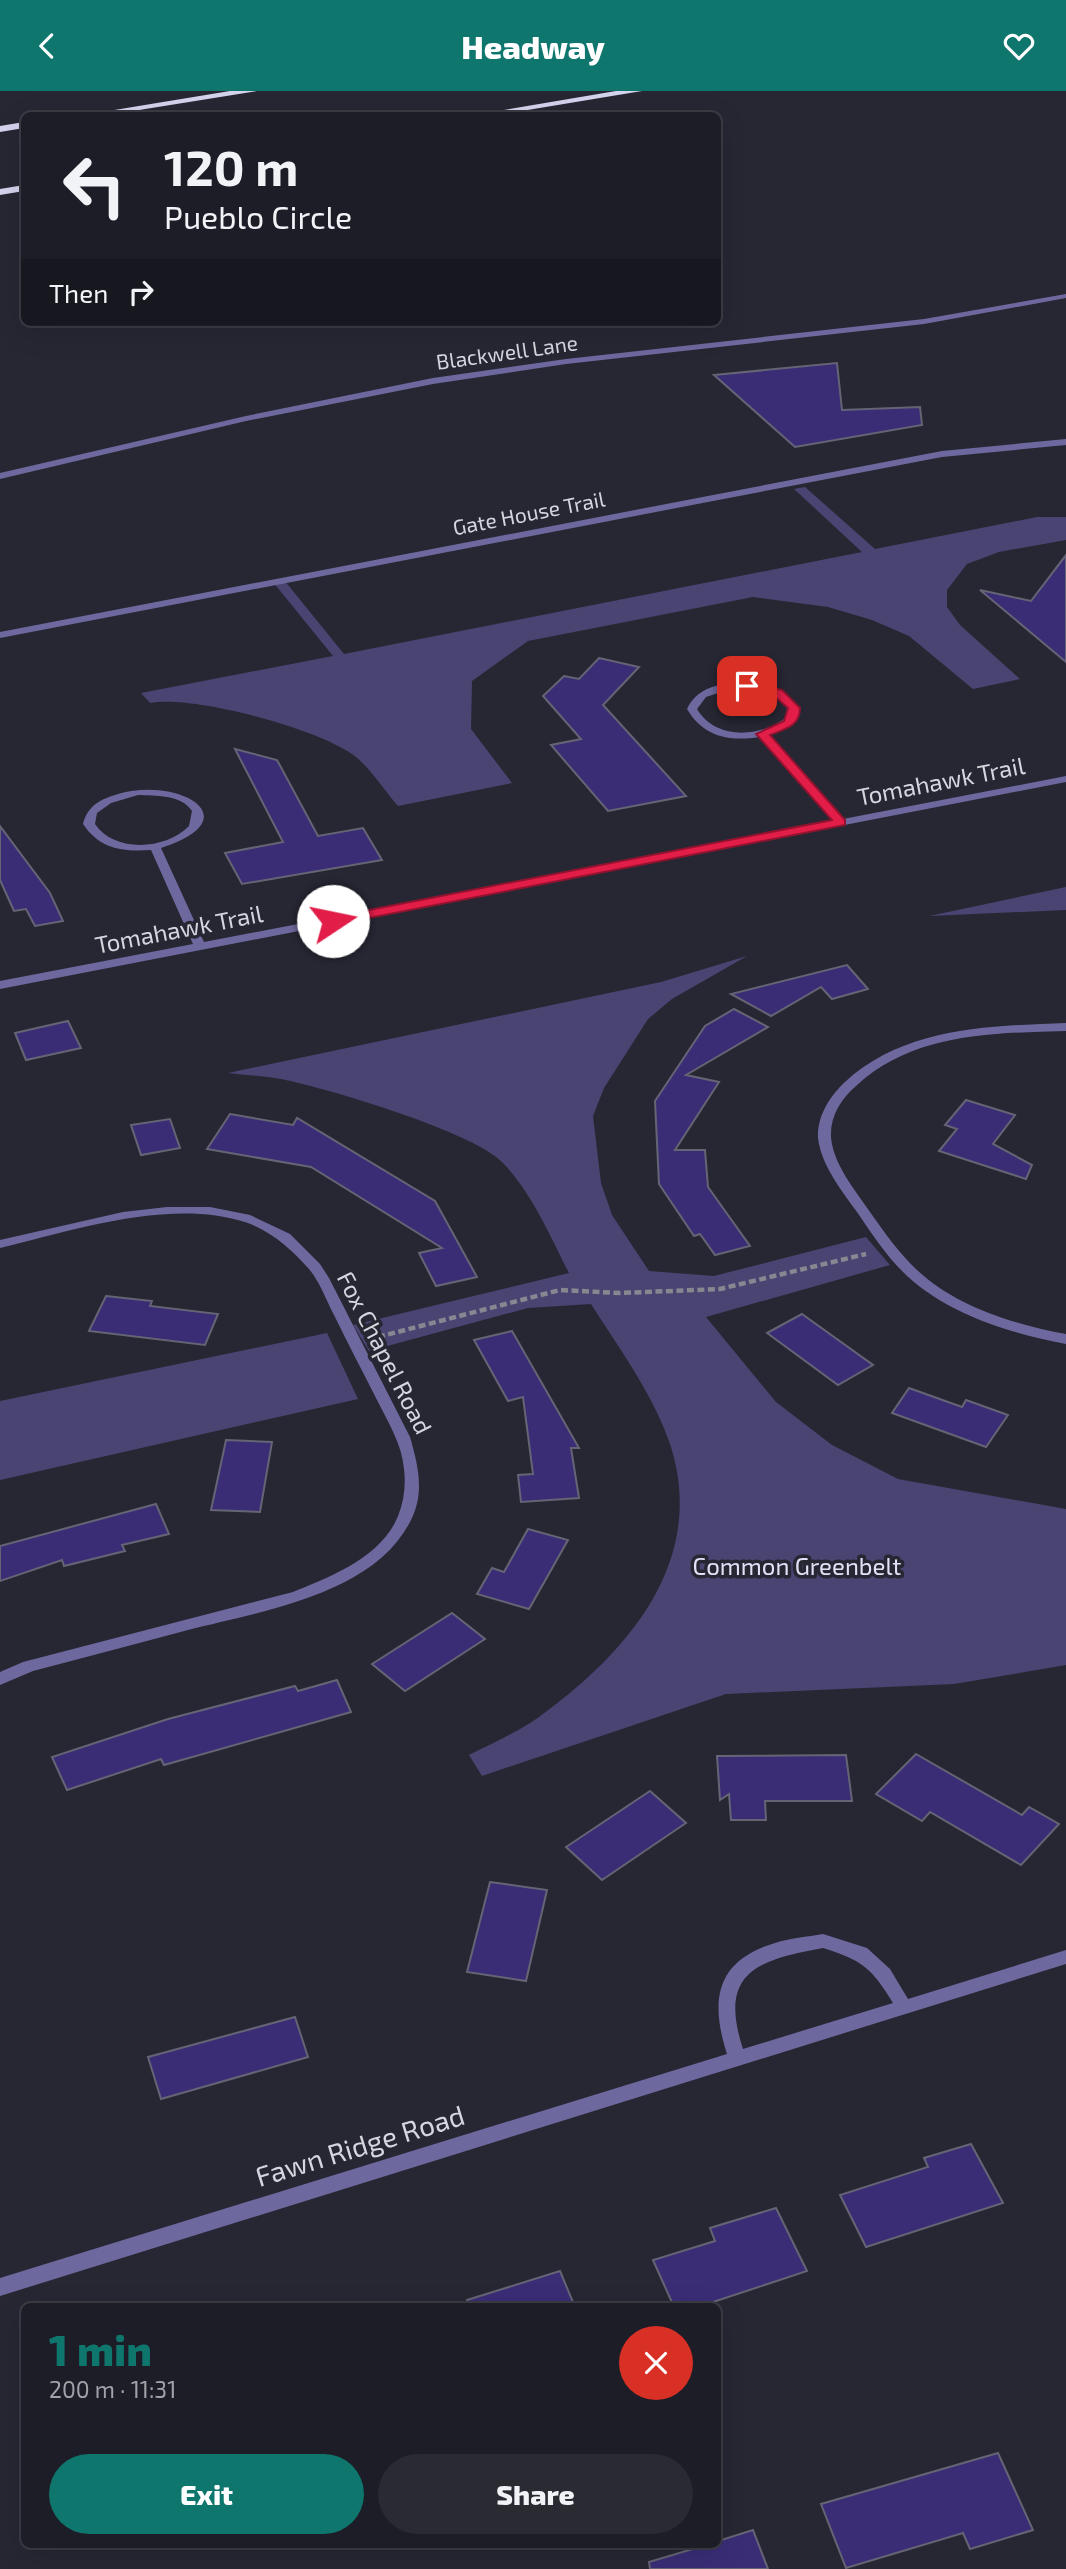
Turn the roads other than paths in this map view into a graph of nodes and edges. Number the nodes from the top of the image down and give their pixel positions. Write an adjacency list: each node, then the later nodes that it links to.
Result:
1 (253, 91): 3 (highway)
2 (638, 91): 4 (highway)
3 (110, 112)
4 (499, 112)
5 (21, 126): 6 (highway)
6 (0, 129)
7 (21, 188): 8 (highway)
8 (0, 192)
9 (1066, 296): 11 (street, Blackwell Lane)
10 (1066, 442): 12 (street, Gate House Trail)
11 (0, 476)
12 (0, 635)
13 (762, 734): 13 (street); 15 (street)
14 (1066, 779): 15 (street, Tomahawk Trail)
15 (840, 823): 17 (street, Tomahawk Trail)
16 (155, 847): 16 (street); 17 (street)
17 (200, 947): 18 (street, Tomahawk Trail)
18 (0, 985)
19 (1066, 1027): 21 (street)
20 (0, 1244): 22 (street, Fox Chapel Road)
21 (1066, 1339)
22 (0, 1679)
23 (1066, 1957): 24 (street, Fawn Ridge Road)
24 (904, 2007): 25 (street, Fawn Ridge Road); 25 (street)
25 (737, 2058): 26 (street, Fawn Ridge Road)
26 (0, 2287)

